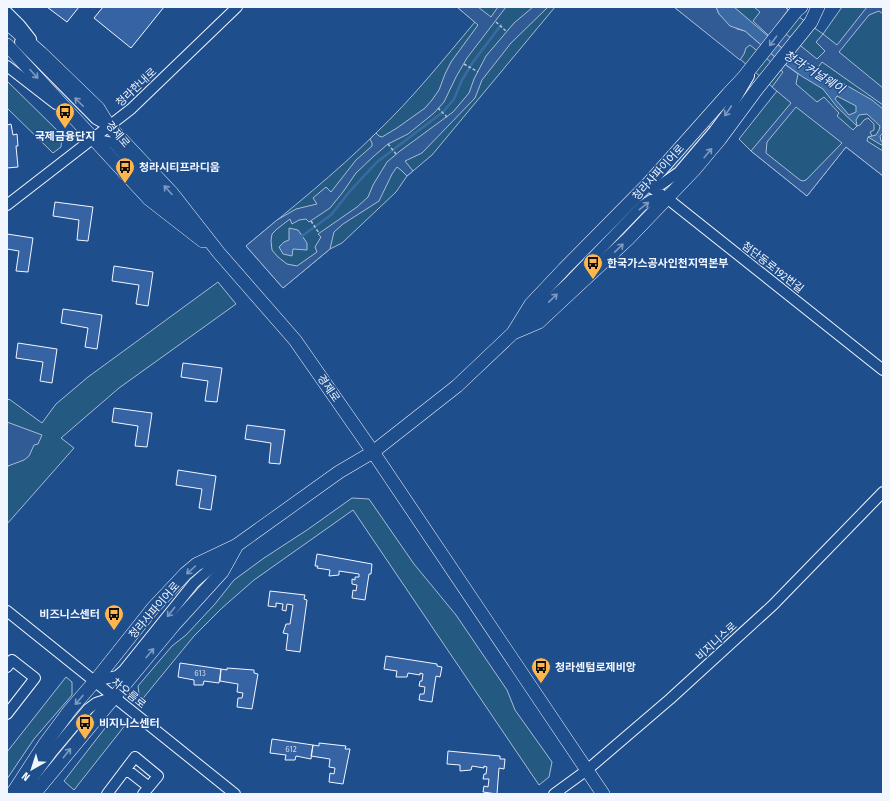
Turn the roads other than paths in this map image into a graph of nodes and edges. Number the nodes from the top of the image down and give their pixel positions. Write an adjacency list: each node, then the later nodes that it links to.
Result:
1 (237, 7): 12 (street, 청라한내로)
2 (818, 7): 15 (main road, one-way to 2)
3 (799, 9): 9 (main road, 청라사파이어로, one-way to 9)
4 (7, 12): 8 (street)
5 (7, 23): 8 (main road, 경제로)
6 (7, 30): 12 (street, one-way to 6)
7 (7, 45): 11 (main road, 경제로, one-way to 11)
8 (41, 53): 12 (main road, 경제로)
9 (755, 65): 14 (main road, 청라사파이어로); 14 (street, one-way to 14)
10 (7, 66): 11 (street)
11 (72, 116): 13 (main road, 경제로)
12 (110, 126): 13 (street, 청라한내로); 17 (main road, 경제로, one-way to 12)
13 (92, 139): 16 (street, 청라한내로); 17 (main road, 경제로)
14 (648, 185): 15 (street, 첨단동로192번길); 18 (main road, 청라사파이어로)
15 (668, 199): 18 (main road, one-way to 15); 19 (street, 첨단동로192번길)
16 (7, 205)
17 (219, 253): 20 (main road, 경제로)
18 (514, 333): 20 (main road, 청라사파이어로)
19 (883, 370)
20 (373, 452): 22 (main road, 청라사파이어로); 29 (main road, 경제로)
21 (883, 492): 29 (street, 비지니스로)
22 (237, 545): 25 (main road, 청라사파이어로, one-way to 25); 26 (main road, one-way to 22)
23 (7, 611): 25 (street, 차오름로)
24 (7, 667): 27 (street)
25 (96, 681): 26 (street, 차오름로); 31 (main road, 청라사파이어로, one-way to 31)
26 (114, 696): 32 (street); 33 (main road, one-way to 26); 35 (street, 차오름로)
27 (7, 714)
28 (126, 769): 30 (street); 30 (street); 34 (street)
29 (586, 770): 36 (street, 비지니스로); 37 (main road, 경제로)
30 (146, 790)
31 (12, 794)
32 (21, 794)
33 (34, 794)
34 (107, 794)
35 (235, 794)
36 (554, 794)
37 (603, 794)

